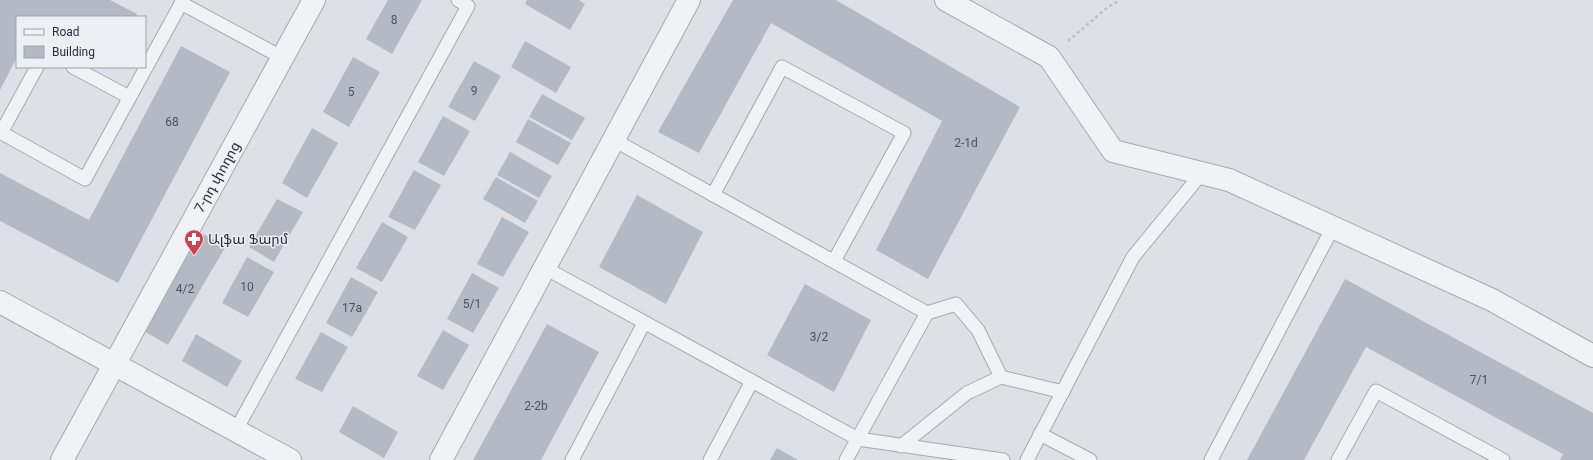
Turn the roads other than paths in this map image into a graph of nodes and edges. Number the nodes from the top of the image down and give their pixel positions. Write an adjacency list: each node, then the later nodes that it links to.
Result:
1 (314, 0): 6 (street, 7-րդ փողոց)
2 (458, 0): 27 (lane)
3 (689, 0): 13 (street)
4 (946, 0): 14 (street)
5 (182, 2): 6 (lane); 9 (lane)
6 (283, 58): 23 (street, 7-րդ փողոց)
7 (36, 68): 12 (lane)
8 (75, 68): 11 (lane)
9 (146, 68)
10 (146, 68): 11 (lane)
11 (130, 97): 12 (lane)
12 (1, 133)
13 (614, 140): 15 (lane); 18 (street)
14 (1202, 173): 16 (street); 26 (lane)
15 (713, 195): 17 (lane); 17 (lane)
16 (1333, 227): 22 (street); 40 (lane)
17 (834, 261): 20 (lane)
18 (545, 268): 21 (lane); 33 (street)
19 (0, 302): 23 (street)
20 (928, 313): 24 (lane); 29 (lane)
21 (644, 323): 25 (lane); 34 (lane)
22 (1593, 356)
23 (114, 364): 27 (street); 31 (street, 7-րդ փողոց)
24 (1001, 377): 26 (lane); 30 (lane)
25 (752, 381): 29 (lane); 35 (lane)
26 (1062, 392): 28 (lane)
27 (236, 430): 32 (street)
28 (1040, 434): 38 (lane); 39 (lane)
29 (858, 439): 30 (lane); 36 (lane)
30 (901, 446): 37 (lane)
31 (62, 460)
32 (290, 460)
33 (441, 460)
34 (572, 460)
35 (710, 460)
36 (846, 460)
37 (1003, 460)
38 (1027, 460)
39 (1090, 460)
40 (1211, 460)
41 (1338, 460): 42 (lane)
42 (1503, 460)

